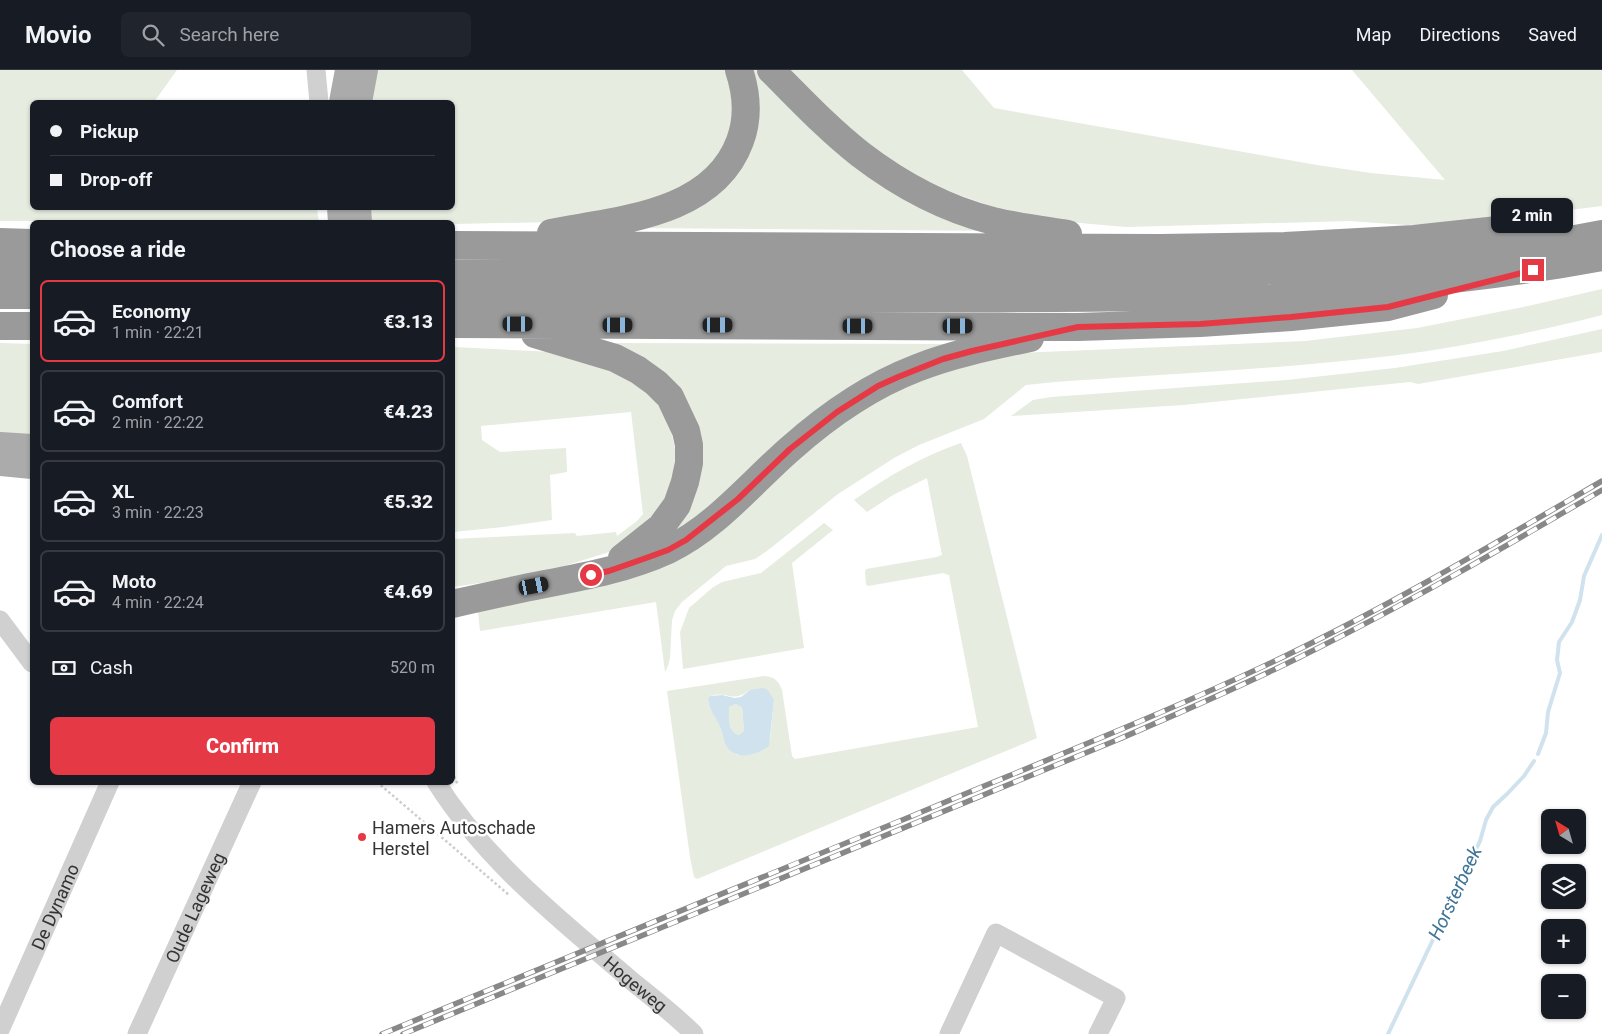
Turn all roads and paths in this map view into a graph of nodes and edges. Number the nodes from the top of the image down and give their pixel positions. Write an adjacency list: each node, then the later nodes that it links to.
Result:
1 (316, 70): 6 (street)
2 (347, 70): 7 (main road)
3 (366, 70): 8 (main road)
4 (739, 70): 14 (highway)
5 (771, 70): 15 (highway)
6 (319, 100)
7 (341, 100)
8 (360, 100)
9 (1602, 226): 15 (highway)
10 (1602, 234): 20 (highway)
11 (0, 242): 12 (highway)
12 (30, 243)
13 (455, 245): 14 (highway)
14 (493, 245): 15 (highway)
15 (1160, 248)
16 (1602, 257): 17 (highway)
17 (1551, 266): 23 (highway); 28 (highway)
18 (0, 269): 19 (highway)
19 (30, 270)
20 (455, 273)
21 (0, 295): 22 (highway)
22 (30, 295)
23 (455, 296)
24 (455, 324): 25 (highway)
25 (498, 324): 28 (highway); 33 (highway)
26 (0, 326): 27 (highway)
27 (30, 326)
28 (1078, 327): 34 (highway)
29 (0, 444): 30 (main road)
30 (30, 446)
31 (0, 464): 32 (main road)
32 (30, 467)
33 (455, 592)
34 (455, 603)
35 (0, 620): 36 (street)
36 (30, 660)
37 (109, 785): 42 (street, De Dynamo)
38 (251, 785): 43 (street, Oude Lageweg)
39 (380, 785): 41 (path)
40 (438, 785): 44 (street, Hogeweg)
41 (515, 901)
42 (0, 1030)
43 (137, 1034)
44 (694, 1034)
45 (950, 1034): 46 (street)
46 (1098, 1034)

